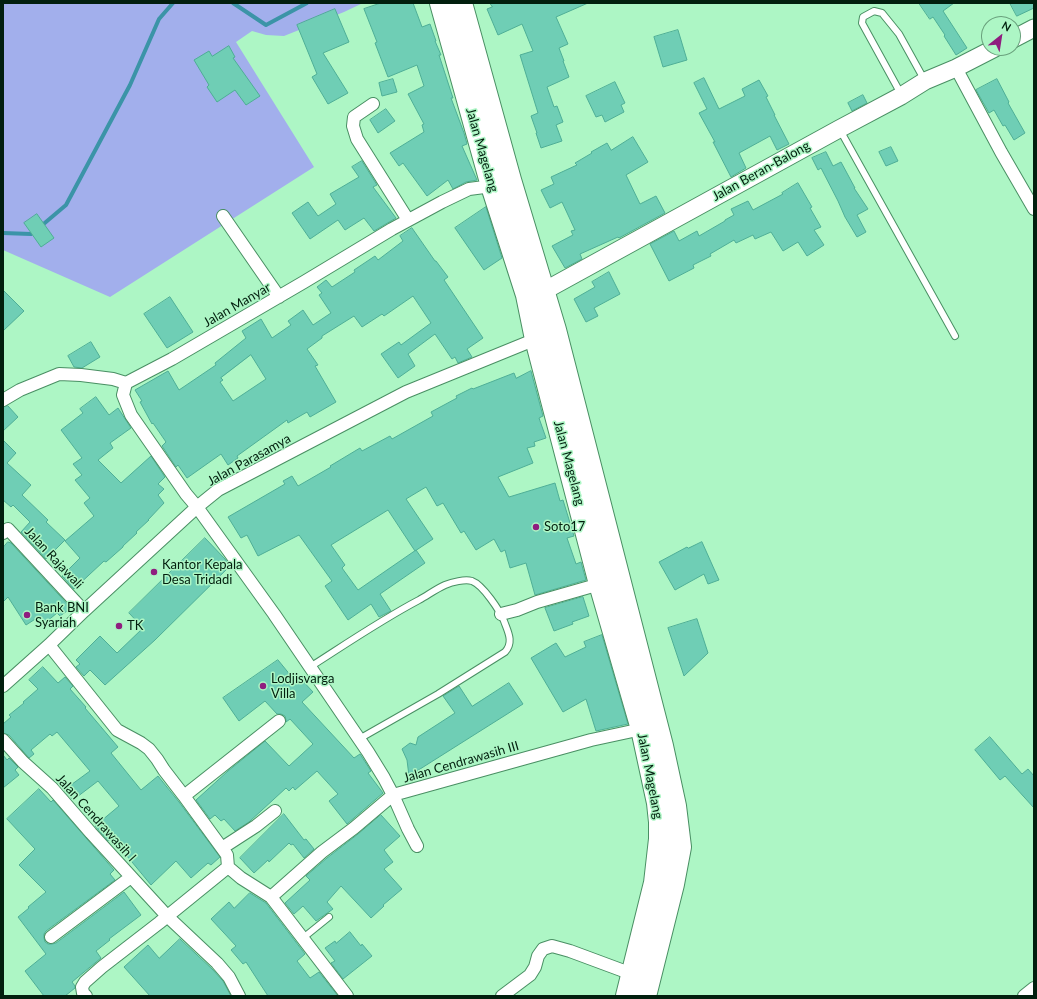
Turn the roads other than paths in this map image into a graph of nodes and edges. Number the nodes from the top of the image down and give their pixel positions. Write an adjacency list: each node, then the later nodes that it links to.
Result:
1 (441, 3): 11 (highway, Jalan Magelang)
2 (461, 3): 15 (highway, Jalan Magelang)
3 (1034, 28): 4 (main road)
4 (1021, 35)
5 (981, 56): 6 (main road, Jalan Beran-Balong)
6 (956, 68): 7 (main road, Jalan Beran-Balong); 12 (street)
7 (925, 81): 8 (main road, Jalan Beran-Balong); 8 (lane)
8 (901, 96): 10 (main road, Jalan Beran-Balong)
9 (373, 104): 14 (street)
10 (839, 129): 15 (main road, Jalan Beran-Balong); 18 (lane)
11 (492, 186): 14 (street, Jalan Manyar); 15 (highway, Jalan Magelang)
12 (1034, 209)
13 (223, 216): 16 (street)
14 (408, 220): 16 (street, Jalan Manyar)
15 (535, 293): 17 (highway, Jalan Magelang)
16 (279, 297): 19 (street, Jalan Manyar)
17 (546, 334): 21 (street, Jalan Parasamya); 23 (highway, Jalan Magelang); 52 (highway, Jalan Magelang)
18 (955, 336)
19 (126, 383): 20 (street); 21 (street)
20 (4, 396)
21 (197, 507): 24 (street, Jalan Parasamya); 27 (street, Jalan Cendrawasih III)
22 (5, 529): 24 (street, Jalan Rajawali)
23 (600, 584): 25 (street); 30 (highway, Jalan Magelang)
24 (84, 611): 26 (street, Jalan Parasamya)
25 (501, 614): 27 (lane); 32 (lane)
26 (49, 645): 28 (street, Jalan Parasamya); 34 (street)
27 (310, 667): 32 (street, Jalan Cendrawasih III)
28 (3, 686)
29 (279, 721): 34 (street)
30 (642, 730): 33 (street, Jalan Cendrawasih III); 45 (highway, Jalan Magelang)
31 (3, 740): 39 (street, Jalan Cendrawasih I)
32 (359, 740): 33 (street, Jalan Cendrawasih III)
33 (393, 795): 36 (street); 40 (street)
34 (184, 796): 37 (street)
35 (275, 810): 37 (street)
36 (417, 846)
37 (222, 848): 38 (street)
38 (228, 867): 40 (street); 41 (street)
39 (131, 876): 41 (street, Jalan Cendrawasih I); 43 (street)
40 (271, 896): 44 (street)
41 (167, 916): 47 (street); 48 (street, Jalan Cendrawasih I)
42 (329, 917): 44 (lane)
43 (51, 937)
44 (303, 938): 49 (street)
45 (632, 974): 50 (street); 51 (highway, Jalan Magelang)
46 (1034, 988): 53 (street)
47 (86, 996)
48 (239, 996)
49 (347, 996)
50 (502, 996)
51 (627, 996)
52 (644, 996)
53 (1024, 996)

